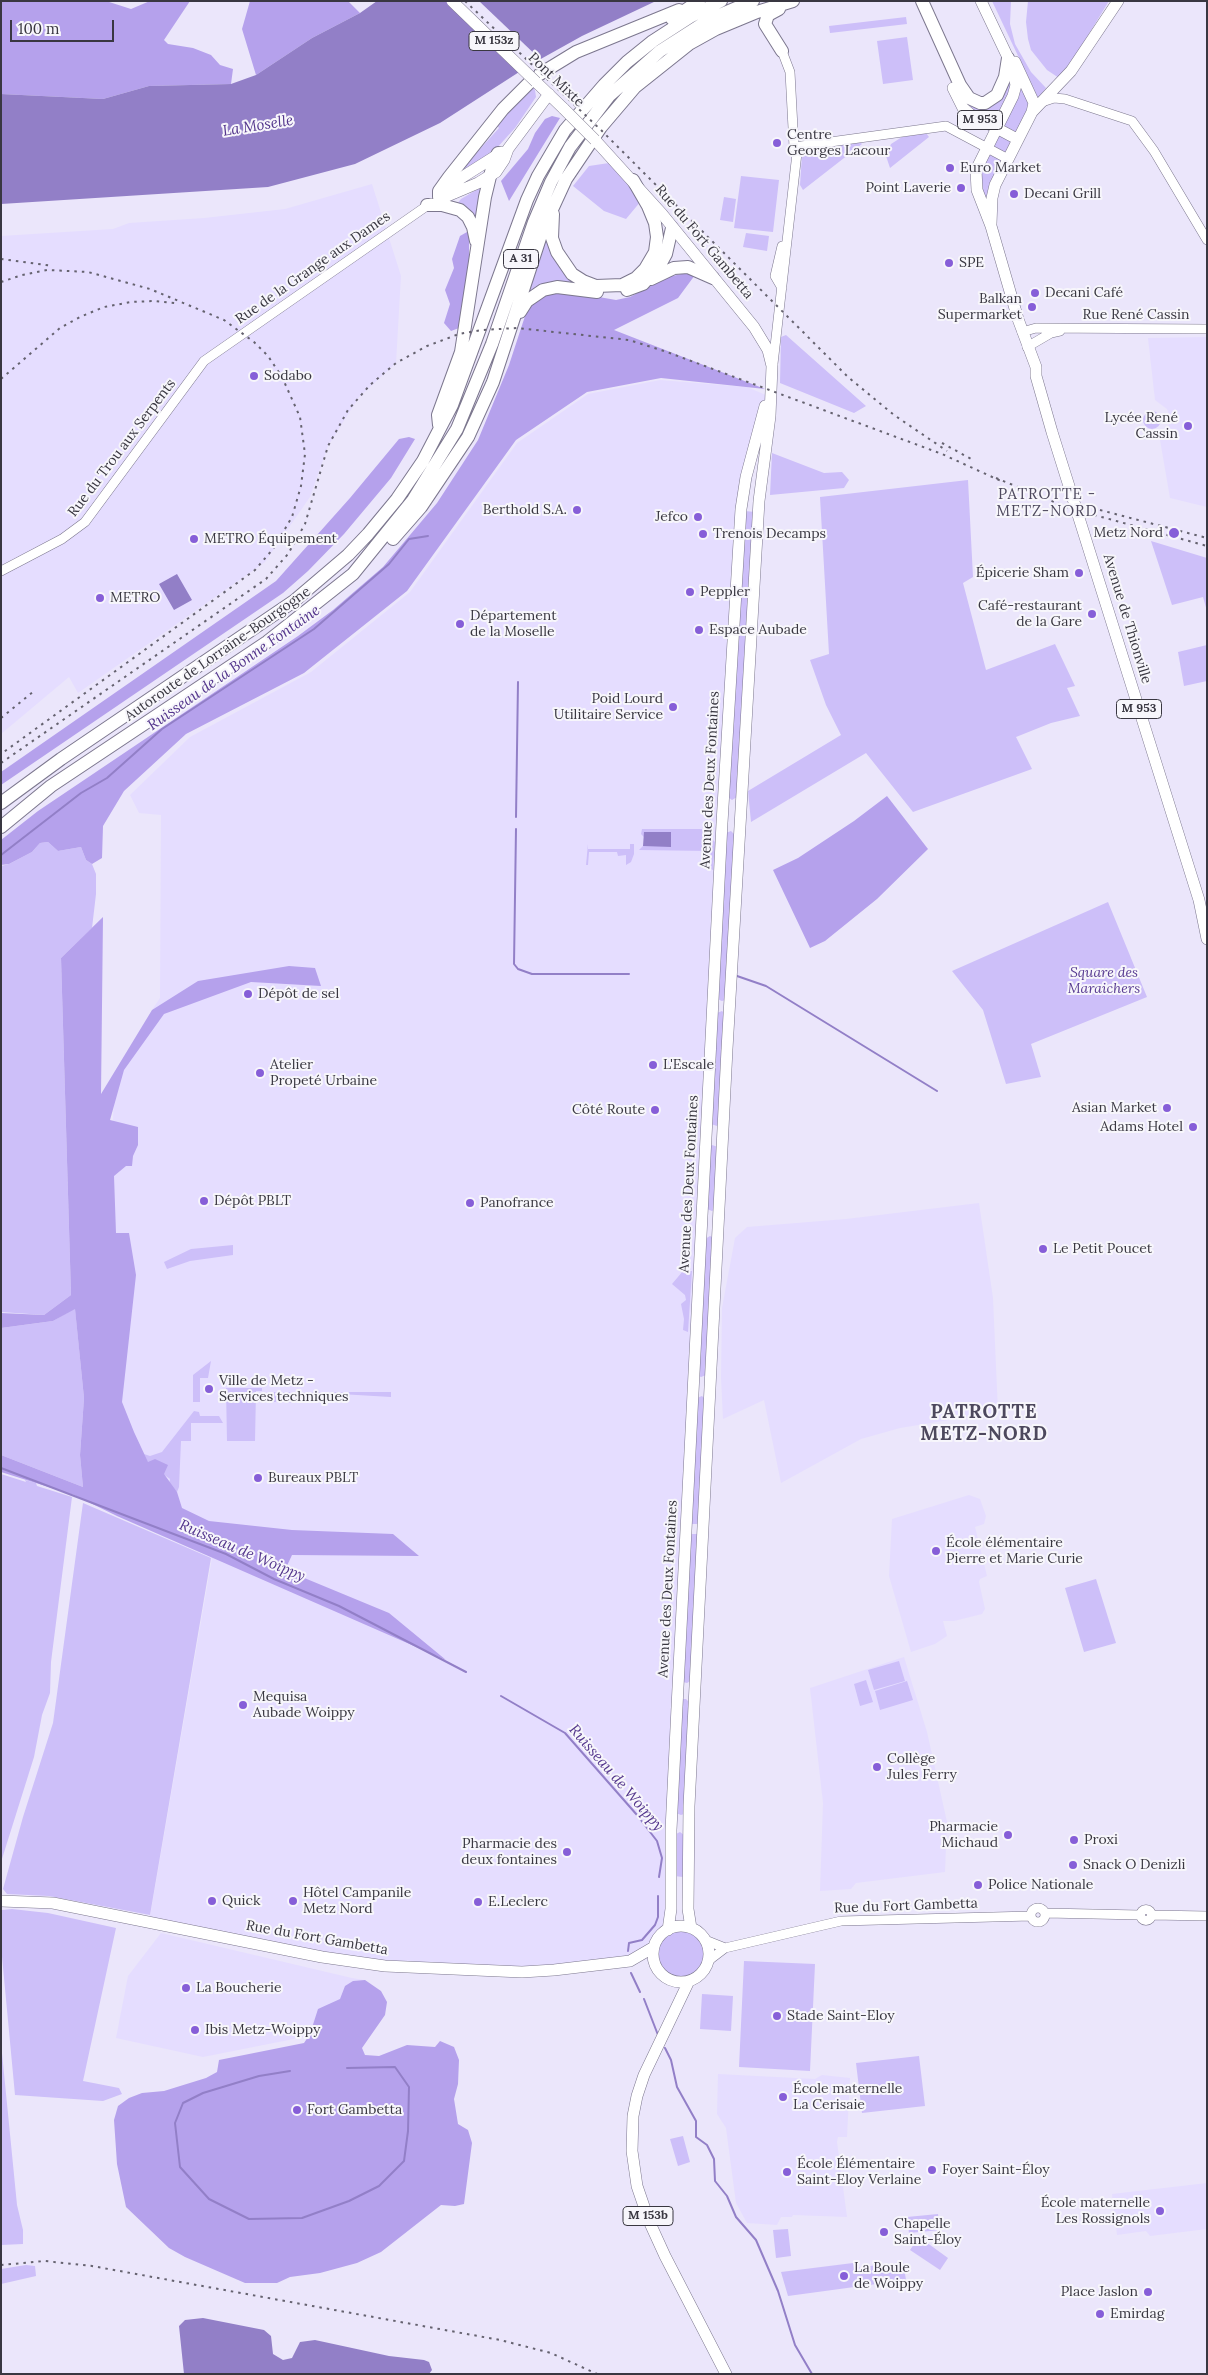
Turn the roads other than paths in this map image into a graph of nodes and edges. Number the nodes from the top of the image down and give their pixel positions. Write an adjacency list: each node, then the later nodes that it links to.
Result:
1 (452, 1): 13 (main road, Pont Mixte / M 153z, bridge)
2 (721, 1): 20 (highway, Autoroute de Lorraine-Bourgogne / A 31)
3 (752, 1): 47 (highway, Autoroute de Lorraine-Bourgogne / A 31)
4 (794, 1): 11 (highway); 30 (highway)
5 (912, 1): 14 (highway)
6 (922, 1): 12 (highway)
7 (981, 1): 10 (main road, M 953)
8 (1118, 1): 16 (main road)
9 (694, 4): 13 (highway); 20 (highway)
10 (1001, 39): 12 (main road, M 953); 16 (main road, M 953)
11 (782, 52): 23 (street, Avenue des Deux Fontaines)
12 (1008, 58): 19 (main road, M 953)
13 (537, 78): 15 (main road, Pont Mixte / M 153z); 29 (highway)
14 (953, 88): 19 (main road, M 953)
15 (549, 94): 17 (main road, Pont Mixte / M 153z); 18 (main road)
16 (1036, 107): 21 (main road, M 953); 34 (street)
17 (564, 109): 18 (main road); 22 (main road, Pont Mixte / M 153z, bridge)
18 (535, 113): 25 (main road)
19 (996, 129): 21 (main road, M 953); 24 (main road, M 953)
20 (564, 130): 45 (highway, Autoroute de Lorraine-Bourgogne / A 31)
21 (1018, 139): 26 (main road, M 953)
22 (595, 140): 28 (main road, Rue du Fort Gambetta / M 153z)
23 (794, 147): 24 (street); 44 (street, Avenue des Deux Fontaines)
24 (987, 148): 26 (street); 32 (main road, M 953)
25 (503, 151): 27 (highway); 29 (main road)
26 (1008, 159): 32 (main road, M 953)
27 (490, 177): 29 (main road); 35 (highway)
28 (633, 180): 30 (highway); 33 (main road, Rue du Fort Gambetta / M 153z)
29 (439, 198): 31 (street, Rue de la Grange aux Dames)
30 (557, 199): 42 (highway)
31 (427, 205): 35 (highway); 43 (street, Rue de la Grange aux Dames)
32 (991, 226): 40 (main road, Avenue de Thionville / M 953)
33 (672, 228): 36 (main road, Rue du Fort Gambetta / M 153z); 37 (highway)
34 (1207, 240)
35 (476, 248): 45 (highway)
36 (713, 278): 37 (highway); 44 (main road, Rue du Fort Gambetta / M 153z)
37 (643, 284): 42 (highway)
38 (1065, 329): 39 (street, Rue René Cassin); 40 (street, Rue René Cassin); 41 (street, Rue René Cassin)
39 (1207, 329)
40 (1022, 332): 41 (main road, Avenue de Thionville / M 953)
41 (1027, 347): 50 (main road, Avenue de Thionville / M 953)
42 (503, 353): 47 (highway)
43 (204, 361): 46 (street, Rue du Trou aux Serpents)
44 (772, 379): 55 (main road, Avenue des Deux Fontaines); 56 (main road, Avenue des Deux Fontaines)
45 (439, 432): 48 (highway, Autoroute de Lorraine-Bourgogne / A 31)
46 (1, 571)
47 (354, 574): 49 (highway, Autoroute de Lorraine-Bourgogne / A 31)
48 (1, 802)
49 (1, 827)
50 (1198, 900): 51 (main road, Avenue de Thionville / M 953); 52 (main road, Avenue de Thionville / M 953)
51 (1207, 915)
52 (1207, 939)
53 (1, 1901): 61 (main road, Rue du Fort Gambetta)
54 (1207, 1916): 59 (street, Rue du Fort Gambetta)
55 (691, 1928): 56 (main road); 57 (main road)
56 (668, 1930): 58 (main road)
57 (705, 1940): 59 (street); 60 (main road)
58 (654, 1947): 61 (main road, Rue du Fort Gambetta); 62 (main road)
59 (725, 1948): 60 (street, Rue du Fort Gambetta)
60 (708, 1960): 64 (main road)
61 (630, 1961): 62 (main road, Rue du Fort Gambetta)
62 (658, 1969): 63 (main road)
63 (669, 1979): 64 (main road); 65 (main road)
64 (689, 1981): 65 (main road, M 153b)
65 (676, 2007): 66 (main road, M 153b)
66 (726, 2374)

